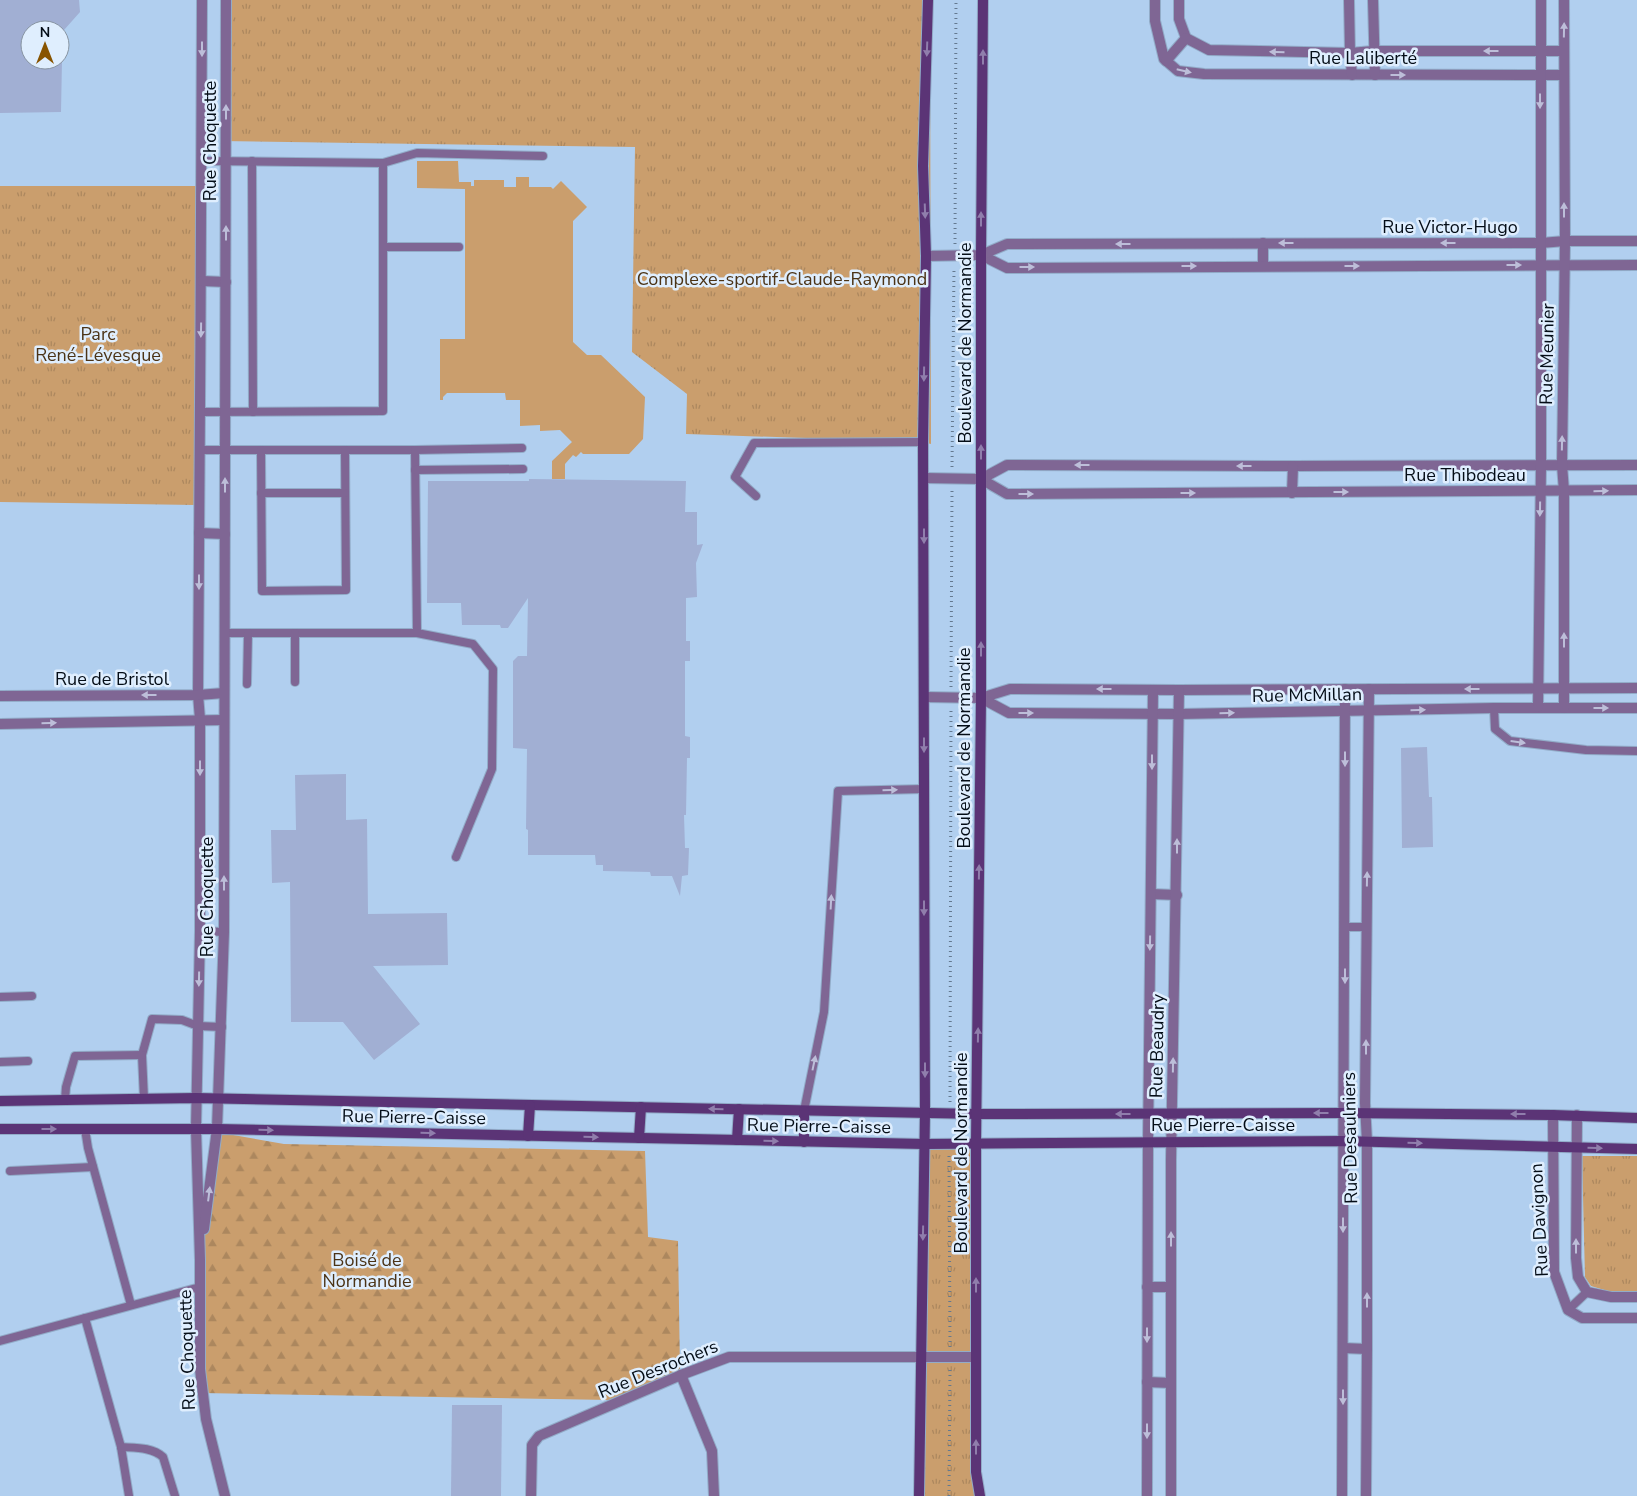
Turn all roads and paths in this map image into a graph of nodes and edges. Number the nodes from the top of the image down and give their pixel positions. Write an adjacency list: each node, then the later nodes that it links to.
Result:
1 (202, 0): 23 (street, Rue Choquette, one-way to 23)
2 (226, 0): 24 (street, Rue Choquette, one-way to 2)
3 (928, 0): 34 (street, Boulevard de Normandie, one-way to 34)
4 (956, 0): 35 (path)
5 (983, 0): 33 (street, Boulevard de Normandie, one-way to 5)
6 (1155, 0): 17 (street)
7 (1179, 0): 12 (street)
8 (1349, 0): 16 (street)
9 (1373, 0): 15 (street)
10 (1541, 0): 13 (street, Rue Meunier)
11 (1564, 0): 14 (street, Rue Meunier, one-way to 11)
12 (1186, 38): 16 (street, Rue Laliberté, one-way to 12); 17 (street)
13 (1540, 50): 14 (street, Rue Laliberté); 15 (street, Rue Laliberté, one-way to 15); 18 (street, Rue Meunier)
14 (1564, 51): 21 (street, Rue Meunier)
15 (1373, 52): 16 (street, Rue Laliberté); 20 (street)
16 (1350, 53): 19 (street)
17 (1166, 61): 19 (street, Rue Laliberté, one-way to 19)
18 (1540, 74): 20 (street, Rue Laliberté, one-way to 18); 21 (street, Rue Laliberté); 29 (street, Rue Meunier, one-way to 29)
19 (1352, 75): 20 (street, Rue Laliberté)
20 (1375, 75)
21 (1563, 75): 27 (street, Rue Meunier, one-way to 21)
22 (543, 156): 26 (lane)
23 (202, 161): 24 (lane); 40 (street, Rue Choquette)
24 (226, 161): 25 (lane); 41 (street, Rue Choquette, one-way to 24)
25 (252, 162): 26 (lane); 44 (lane)
26 (383, 162): 31 (lane)
27 (1565, 241): 28 (street, Rue Victor-Hugo); 29 (street, Rue Victor-Hugo); 37 (street, Rue Meunier)
28 (1637, 241)
29 (1541, 243): 30 (street, Rue Victor-Hugo, one-way to 30); 36 (street, Rue Meunier)
30 (1263, 244): 33 (street, Rue Victor-Hugo, one-way to 33); 39 (street)
31 (383, 247): 32 (lane); 44 (lane)
32 (459, 247)
33 (981, 255): 35 (street, Rue Victor-Hugo); 39 (street, Rue Victor-Hugo, one-way to 39); 60 (street, Boulevard de Normandie, one-way to 33)
34 (926, 256): 35 (street, Rue Victor-Hugo); 45 (street, Boulevard de Normandie, one-way to 45)
35 (955, 256): 59 (path)
36 (1540, 265): 37 (street, Rue Victor-Hugo); 39 (street, Rue Victor-Hugo, one-way to 36); 52 (street, Rue Meunier)
37 (1564, 265): 38 (street, Rue Victor-Hugo); 53 (street, Rue Meunier, one-way to 37)
38 (1637, 265)
39 (1263, 266)
40 (202, 281): 41 (street); 42 (street, Rue Choquette, one-way to 42)
41 (226, 282): 43 (street, Rue Choquette)
42 (199, 412): 43 (lane); 47 (street, Rue Choquette)
43 (225, 412): 44 (lane); 48 (street, Rue Choquette)
44 (253, 412)
45 (923, 442): 58 (street, Boulevard de Normandie); 67 (lane)
46 (522, 448): 51 (lane)
47 (199, 450): 48 (lane); 68 (street, Rue Choquette)
48 (225, 450): 49 (lane); 69 (street, Rue Choquette, one-way to 48)
49 (261, 450): 50 (lane); 64 (lane)
50 (345, 450): 51 (lane); 65 (lane)
51 (414, 450): 57 (lane)
52 (1541, 465): 53 (street, Rue Thibodeau); 55 (street, Rue Thibodeau); 62 (street, Rue Meunier)
53 (1562, 465): 54 (street, Rue Thibodeau); 63 (street, Rue Meunier)
54 (1637, 465)
55 (1293, 466): 60 (street, Rue Thibodeau, one-way to 60); 66 (street)
56 (524, 469): 57 (lane)
57 (415, 470): 73 (lane)
58 (924, 478): 59 (street, Rue Thibodeau); 87 (street, Boulevard de Normandie, one-way to 87)
59 (952, 478): 60 (street, Rue Thibodeau); 88 (path)
60 (981, 479): 66 (street, Rue Thibodeau, one-way to 66); 89 (street, Boulevard de Normandie, one-way to 60)
61 (1637, 490): 63 (street, Rue Thibodeau, one-way to 61)
62 (1540, 491): 63 (street, Rue Thibodeau); 66 (street, Rue Thibodeau, one-way to 62); 76 (street, Rue Meunier, one-way to 76)
63 (1564, 491): 81 (street, Rue Meunier, one-way to 63)
64 (261, 493): 65 (lane); 65 (lane)
65 (345, 493)
66 (1292, 493)
67 (756, 496)
68 (199, 533): 69 (street); 85 (street, Rue Choquette, one-way to 85)
69 (225, 534): 70 (street, Rue Choquette)
70 (224, 632): 71 (lane); 84 (street, Rue Choquette)
71 (248, 632): 72 (lane); 75 (lane)
72 (295, 632): 73 (lane); 74 (lane)
73 (417, 632): 103 (lane)
74 (295, 682)
75 (247, 684)
76 (1538, 688): 80 (street, Rue McMillan); 81 (street, Rue McMillan); 90 (street, Rue Meunier)
77 (1637, 688): 81 (street, Rue McMillan)
78 (1346, 689): 79 (street, Rue McMillan); 83 (street, Rue McMillan); 94 (street, Rue Desaulniers)
79 (1369, 689): 80 (street, Rue McMillan, one-way to 79); 95 (street, Rue Desaulniers)
80 (1493, 689): 91 (street)
81 (1564, 689): 92 (street, Rue Meunier)
82 (1152, 690): 83 (street, Rue McMillan); 89 (street, Rue McMillan, one-way to 89); 96 (street, Rue Beaudry)
83 (1179, 690): 97 (street, Rue Beaudry)
84 (224, 693): 85 (street, Rue de Bristol); 99 (street, Rue Choquette)
85 (198, 695): 86 (street, Rue de Bristol, one-way to 86); 98 (street, Rue Choquette)
86 (0, 696)
87 (924, 696): 88 (street, Rue McMillan); 102 (street, Boulevard de Normandie, one-way to 102)
88 (950, 697): 89 (street, Rue McMillan); 130 (path)
89 (981, 698): 96 (street, Rue McMillan, one-way to 96); 131 (street, Boulevard de Normandie, one-way to 89)
90 (1538, 707): 91 (street, Rue McMillan); 92 (street, Rue McMillan)
91 (1494, 708): 95 (street, Rue McMillan, one-way to 91); 101 (lane, one-way to 101)
92 (1564, 708): 93 (street, Rue McMillan, one-way to 93)
93 (1637, 708)
94 (1345, 710): 95 (street, Rue McMillan); 97 (street, Rue McMillan, one-way to 94); 106 (street, Rue Desaulniers, one-way to 106)
95 (1369, 711): 107 (street, Rue Desaulniers, one-way to 95)
96 (1152, 714): 97 (street, Rue McMillan); 104 (street, Rue Beaudry, one-way to 104)
97 (1178, 714): 105 (street, Rue Beaudry, one-way to 97)
98 (200, 719): 99 (street); 100 (street, one-way to 98); 108 (street, Rue Choquette, one-way to 108)
99 (224, 720): 109 (street, Rue Choquette, one-way to 99)
100 (0, 724)
101 (1637, 751)
102 (924, 789): 125 (lane, one-way to 102); 126 (street, Boulevard de Normandie, one-way to 126)
103 (456, 856)
104 (1151, 894): 105 (street); 127 (street, Rue Beaudry, one-way to 127)
105 (1177, 895): 132 (street, Rue Beaudry, one-way to 105)
106 (1345, 927): 107 (lane); 128 (street, Rue Desaulniers, one-way to 128)
107 (1366, 928): 129 (street, Rue Desaulniers, one-way to 107)
108 (200, 931): 109 (lane); 112 (street, Rue Choquette, one-way to 112)
109 (224, 932): 113 (street, Rue Choquette)
110 (32, 996): 111 (lane)
111 (0, 997)
112 (198, 1026): 113 (lane); 114 (lane); 117 (street, Rue Choquette)
113 (222, 1027): 118 (street, Rue Choquette)
114 (142, 1055): 119 (lane); 120 (lane)
115 (28, 1061): 116 (lane)
116 (0, 1062)
117 (196, 1098): 118 (street, Rue Pierre-Caisse); 119 (street, Rue Pierre-Caisse); 137 (street, Rue Choquette)
118 (218, 1098): 122 (street, Rue Pierre-Caisse); 138 (street, Rue Choquette)
119 (144, 1099): 120 (street, Rue Pierre-Caisse)
120 (65, 1100): 121 (street, Rue Pierre-Caisse)
121 (0, 1101)
122 (530, 1105): 123 (street, Rue Pierre-Caisse); 140 (street)
123 (641, 1107): 124 (street, Rue Pierre-Caisse, one-way to 123); 141 (street)
124 (739, 1109): 125 (street, Rue Pierre-Caisse); 142 (street)
125 (804, 1111): 126 (street, Rue Pierre-Caisse); 144 (street)
126 (925, 1113): 130 (street, Rue Pierre-Caisse); 149 (street, Boulevard de Normandie)
127 (1148, 1113): 131 (street, Rue Pierre-Caisse, one-way to 131); 132 (street, Rue Pierre-Caisse); 145 (street, Rue Beaudry)
128 (1344, 1113): 129 (street, Rue Pierre-Caisse); 132 (street, Rue Pierre-Caisse, one-way to 132); 143 (street, Rue Desaulniers)
129 (1365, 1113): 133 (street, Rue Pierre-Caisse, one-way to 129); 147 (street, Rue Desaulniers)
130 (950, 1114): 131 (street, Rue Pierre-Caisse)
131 (977, 1114): 148 (street, Boulevard de Normandie)
132 (1172, 1114): 146 (street, Rue Beaudry)
133 (1553, 1115): 134 (street, Rue Pierre-Caisse); 151 (street, Rue Davignon)
134 (1577, 1115): 135 (street, Rue Pierre-Caisse); 152 (street, Rue Davignon)
135 (1637, 1118)
136 (85, 1129): 137 (street, Rue Pierre-Caisse); 139 (street, Rue Pierre-Caisse, one-way to 136); 154 (lane)
137 (196, 1129): 138 (street, Rue Pierre-Caisse); 156 (street, Rue Choquette)
138 (217, 1129): 140 (street, Rue Pierre-Caisse, one-way to 140); 156 (street, Rue Choquette, one-way to 138)
139 (0, 1130)
140 (528, 1136): 141 (street, Rue Pierre-Caisse, one-way to 141)
141 (639, 1138): 142 (street, Rue Pierre-Caisse)
142 (737, 1140): 144 (street, Rue Pierre-Caisse, one-way to 144)
143 (1343, 1141): 146 (street, Rue Pierre-Caisse); 147 (street, Rue Pierre-Caisse); 167 (street, Rue Desaulniers, one-way to 167)
144 (804, 1142): 149 (street, Rue Pierre-Caisse)
145 (1148, 1142): 146 (street, Rue Pierre-Caisse); 148 (street, Rue Pierre-Caisse); 158 (street, Rue Beaudry)
146 (1172, 1142): 159 (street, Rue Beaudry, one-way to 146)
147 (1367, 1142): 151 (street, Rue Pierre-Caisse, one-way to 151); 168 (street, Rue Desaulniers, one-way to 147)
148 (976, 1143): 150 (street, Rue Pierre-Caisse); 169 (street, Boulevard de Normandie, one-way to 148)
149 (924, 1144): 150 (street, Rue Pierre-Caisse); 170 (street, Boulevard de Normandie, one-way to 170)
150 (949, 1144): 171 (path)
151 (1552, 1147): 152 (street, Rue Pierre-Caisse); 163 (street, Rue Davignon)
152 (1576, 1147): 153 (street, Rue Pierre-Caisse, one-way to 153); 160 (street, Rue Davignon, one-way to 152)
153 (1637, 1149)
154 (93, 1167): 155 (lane); 162 (lane)
155 (10, 1171)
156 (200, 1260): 157 (street, Rue Choquette)
157 (200, 1287): 162 (lane); 178 (street, Rue Choquette)
158 (1147, 1287): 159 (street); 173 (street, Rue Beaudry, one-way to 173)
159 (1171, 1287): 174 (street, Rue Beaudry)
160 (1587, 1292): 161 (street); 163 (lane)
161 (1637, 1297)
162 (131, 1305): 164 (lane)
163 (1568, 1310): 165 (street)
164 (85, 1318): 166 (lane); 175 (lane)
165 (1637, 1318)
166 (0, 1341)
167 (1343, 1348): 168 (street); 186 (street, Rue Desaulniers, one-way to 186)
168 (1367, 1349): 187 (street, Rue Desaulniers)
169 (976, 1357): 171 (street, Rue Desrochers); 183 (street, Boulevard de Normandie, one-way to 169)
170 (922, 1358): 171 (street, Rue Desrochers); 172 (street, Rue Desrochers); 181 (street, Boulevard de Normandie)
171 (950, 1358): 182 (path)
172 (681, 1375): 179 (street, Rue Desrochers); 180 (street)
173 (1147, 1382): 174 (street); 184 (street, Rue Beaudry, one-way to 184)
174 (1171, 1383): 185 (street, Rue Beaudry)
175 (120, 1447): 176 (lane); 177 (lane)
176 (129, 1496)
177 (175, 1496)
178 (225, 1496)
179 (531, 1496)
180 (714, 1496)
181 (919, 1496)
182 (949, 1496)
183 (980, 1496)
184 (1147, 1496)
185 (1171, 1496)
186 (1342, 1496)
187 (1366, 1496)

